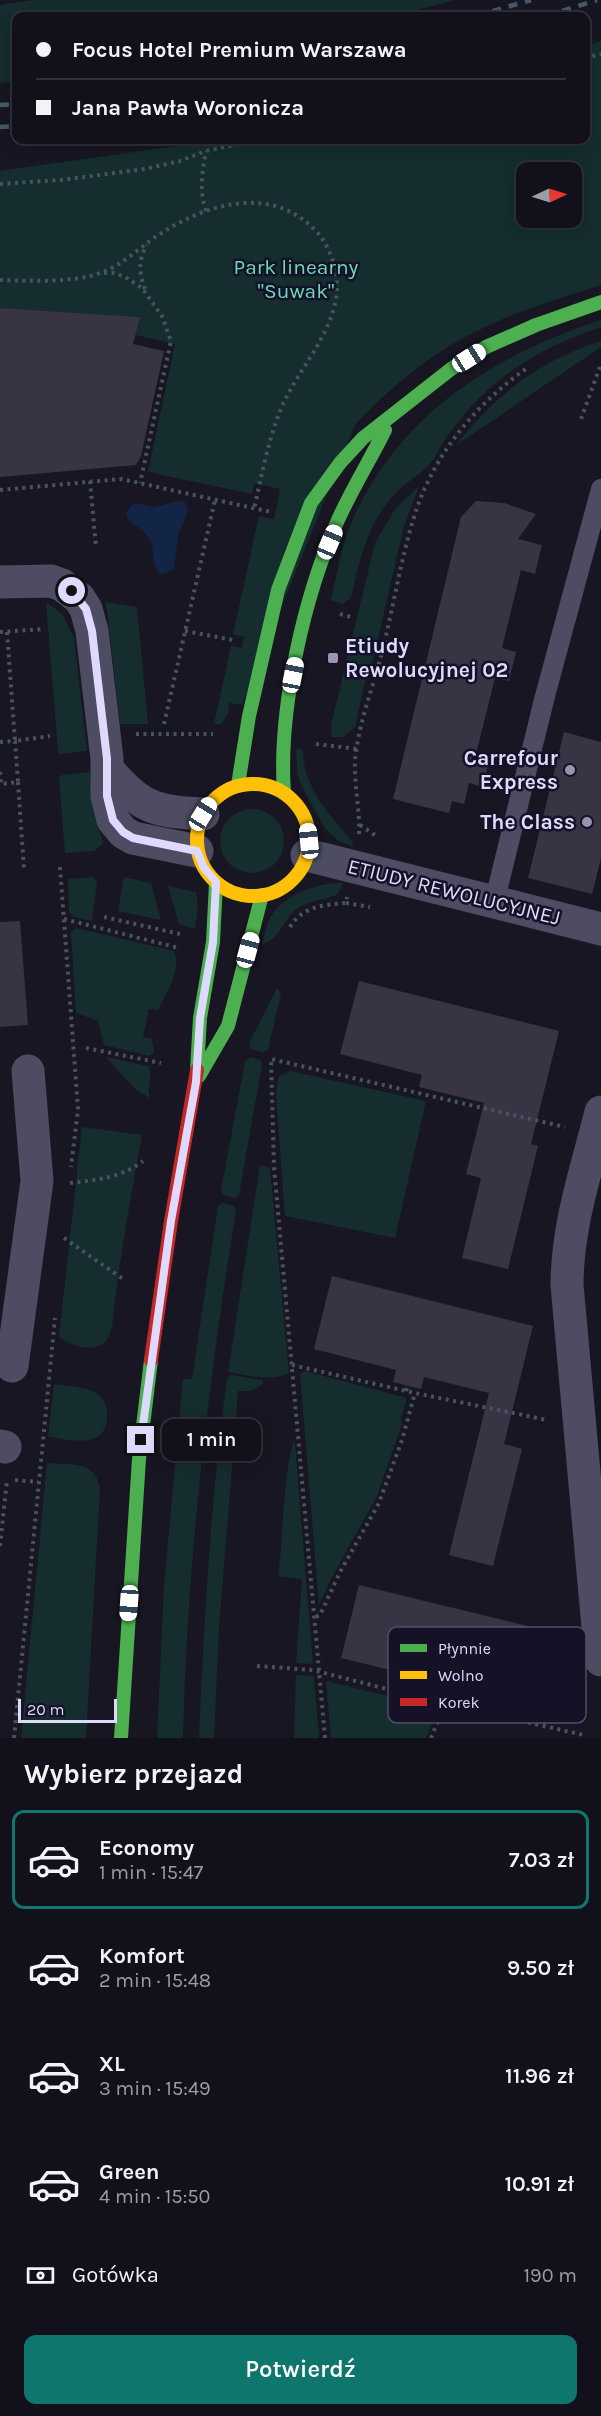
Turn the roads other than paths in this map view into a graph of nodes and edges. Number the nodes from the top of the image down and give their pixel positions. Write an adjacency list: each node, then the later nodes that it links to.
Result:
1 (601, 302): 2 (street)
2 (391, 418): 6 (street); 7 (street)
3 (601, 489): 13 (lane)
4 (0, 582): 5 (street)
5 (108, 770): 8 (street); 9 (street)
6 (238, 785): 7 (street); 8 (street)
7 (284, 793): 10 (street)
8 (203, 814): 9 (street)
9 (197, 851): 11 (street)
10 (307, 855): 12 (street); 13 (street, ETIUDY REWOLUCYJNEJ)
11 (216, 882): 12 (street); 16 (street)
12 (262, 895): 16 (street)
13 (494, 903): 14 (street, ETIUDY REWOLUCYJNEJ)
14 (601, 929)
15 (28, 1071): 18 (street)
16 (196, 1082): 21 (street)
17 (601, 1112): 19 (street)
18 (13, 1366)
19 (580, 1426): 20 (street)
20 (601, 1660)
21 (121, 1738)

